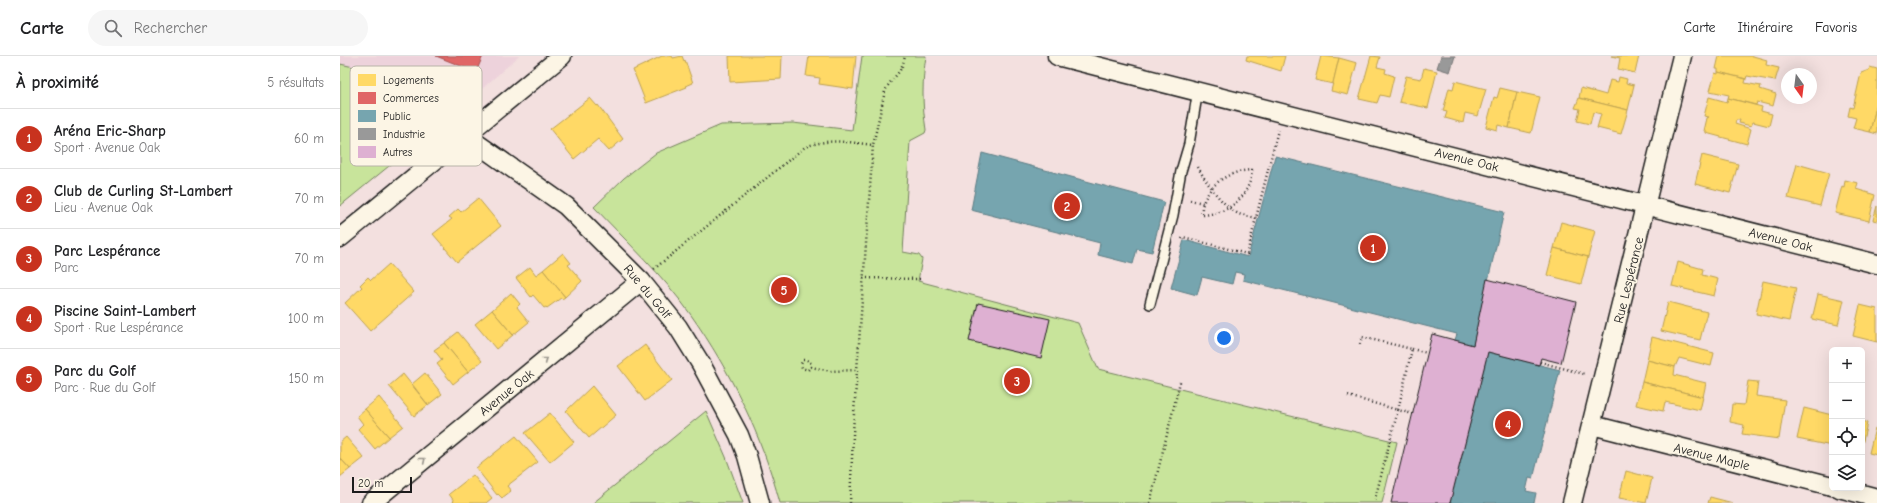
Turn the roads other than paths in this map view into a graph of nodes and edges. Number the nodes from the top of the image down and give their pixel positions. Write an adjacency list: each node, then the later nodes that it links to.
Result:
1 (562, 56): 5 (street)
2 (1057, 56): 4 (street, Avenue Oak)
3 (1682, 56): 8 (street, Rue Lespérance)
4 (1198, 90): 8 (street, Avenue Oak); 12 (lane)
5 (482, 122)
6 (482, 146): 11 (street, Rue du Golf)
7 (428, 166): 9 (street)
8 (1646, 204): 10 (street, Avenue Oak); 13 (street, Rue Lespérance)
9 (340, 238)
10 (1877, 264)
11 (648, 275): 17 (street, Avenue Oak, one-way to 11); 18 (street, Rue du Golf)
12 (1150, 304)
13 (1592, 425): 14 (street, Avenue Maple); 19 (street, Rue Lespérance)
14 (1829, 485)
15 (1850, 491): 16 (street)
16 (1877, 498)
17 (372, 503)
18 (760, 503)
19 (1572, 503)

